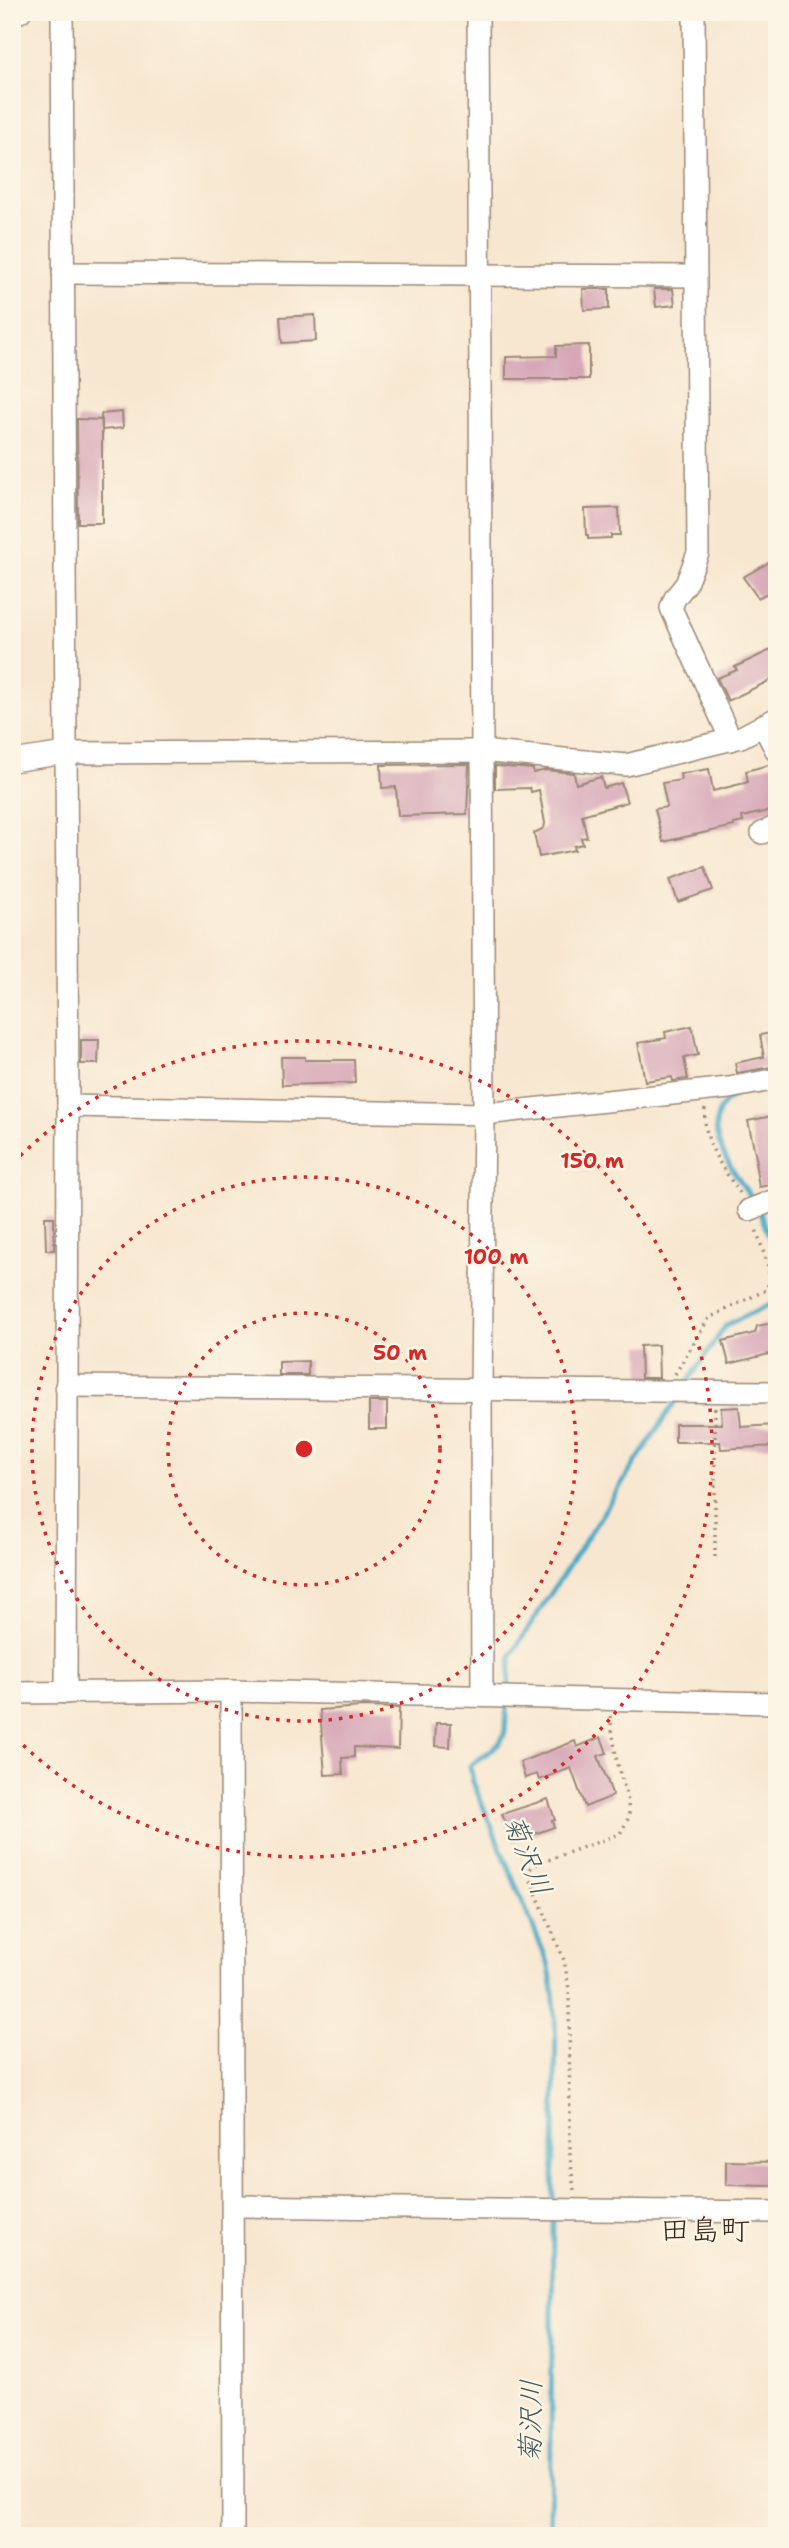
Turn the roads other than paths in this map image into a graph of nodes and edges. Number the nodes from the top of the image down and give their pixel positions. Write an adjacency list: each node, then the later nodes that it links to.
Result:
1 (20, 12): 5 (street)
2 (62, 12): 6 (street)
3 (478, 12): 7 (street)
4 (694, 12): 8 (street)
5 (12, 13)
6 (63, 273): 7 (street); 13 (street)
7 (480, 276): 8 (street); 11 (street)
8 (694, 276): 10 (street)
9 (770, 721): 10 (street); 12 (street)
10 (731, 740): 11 (street)
11 (480, 751): 13 (street); 17 (street)
12 (777, 752)
13 (66, 753): 14 (street); 16 (street)
14 (12, 761)
15 (777, 1079): 17 (street)
16 (68, 1106): 17 (street); 20 (street)
17 (484, 1114): 21 (street)
18 (777, 1199): 19 (street)
19 (749, 1210)
20 (66, 1386): 21 (street); 25 (street)
21 (481, 1390): 22 (street); 26 (street)
22 (777, 1392)
23 (230, 1691): 25 (street); 26 (street); 28 (street)
24 (12, 1693): 25 (street)
25 (65, 1693)
26 (482, 1695): 27 (street)
27 (777, 1703)
28 (233, 2206): 29 (street); 30 (street)
29 (777, 2211)
30 (233, 2536)

